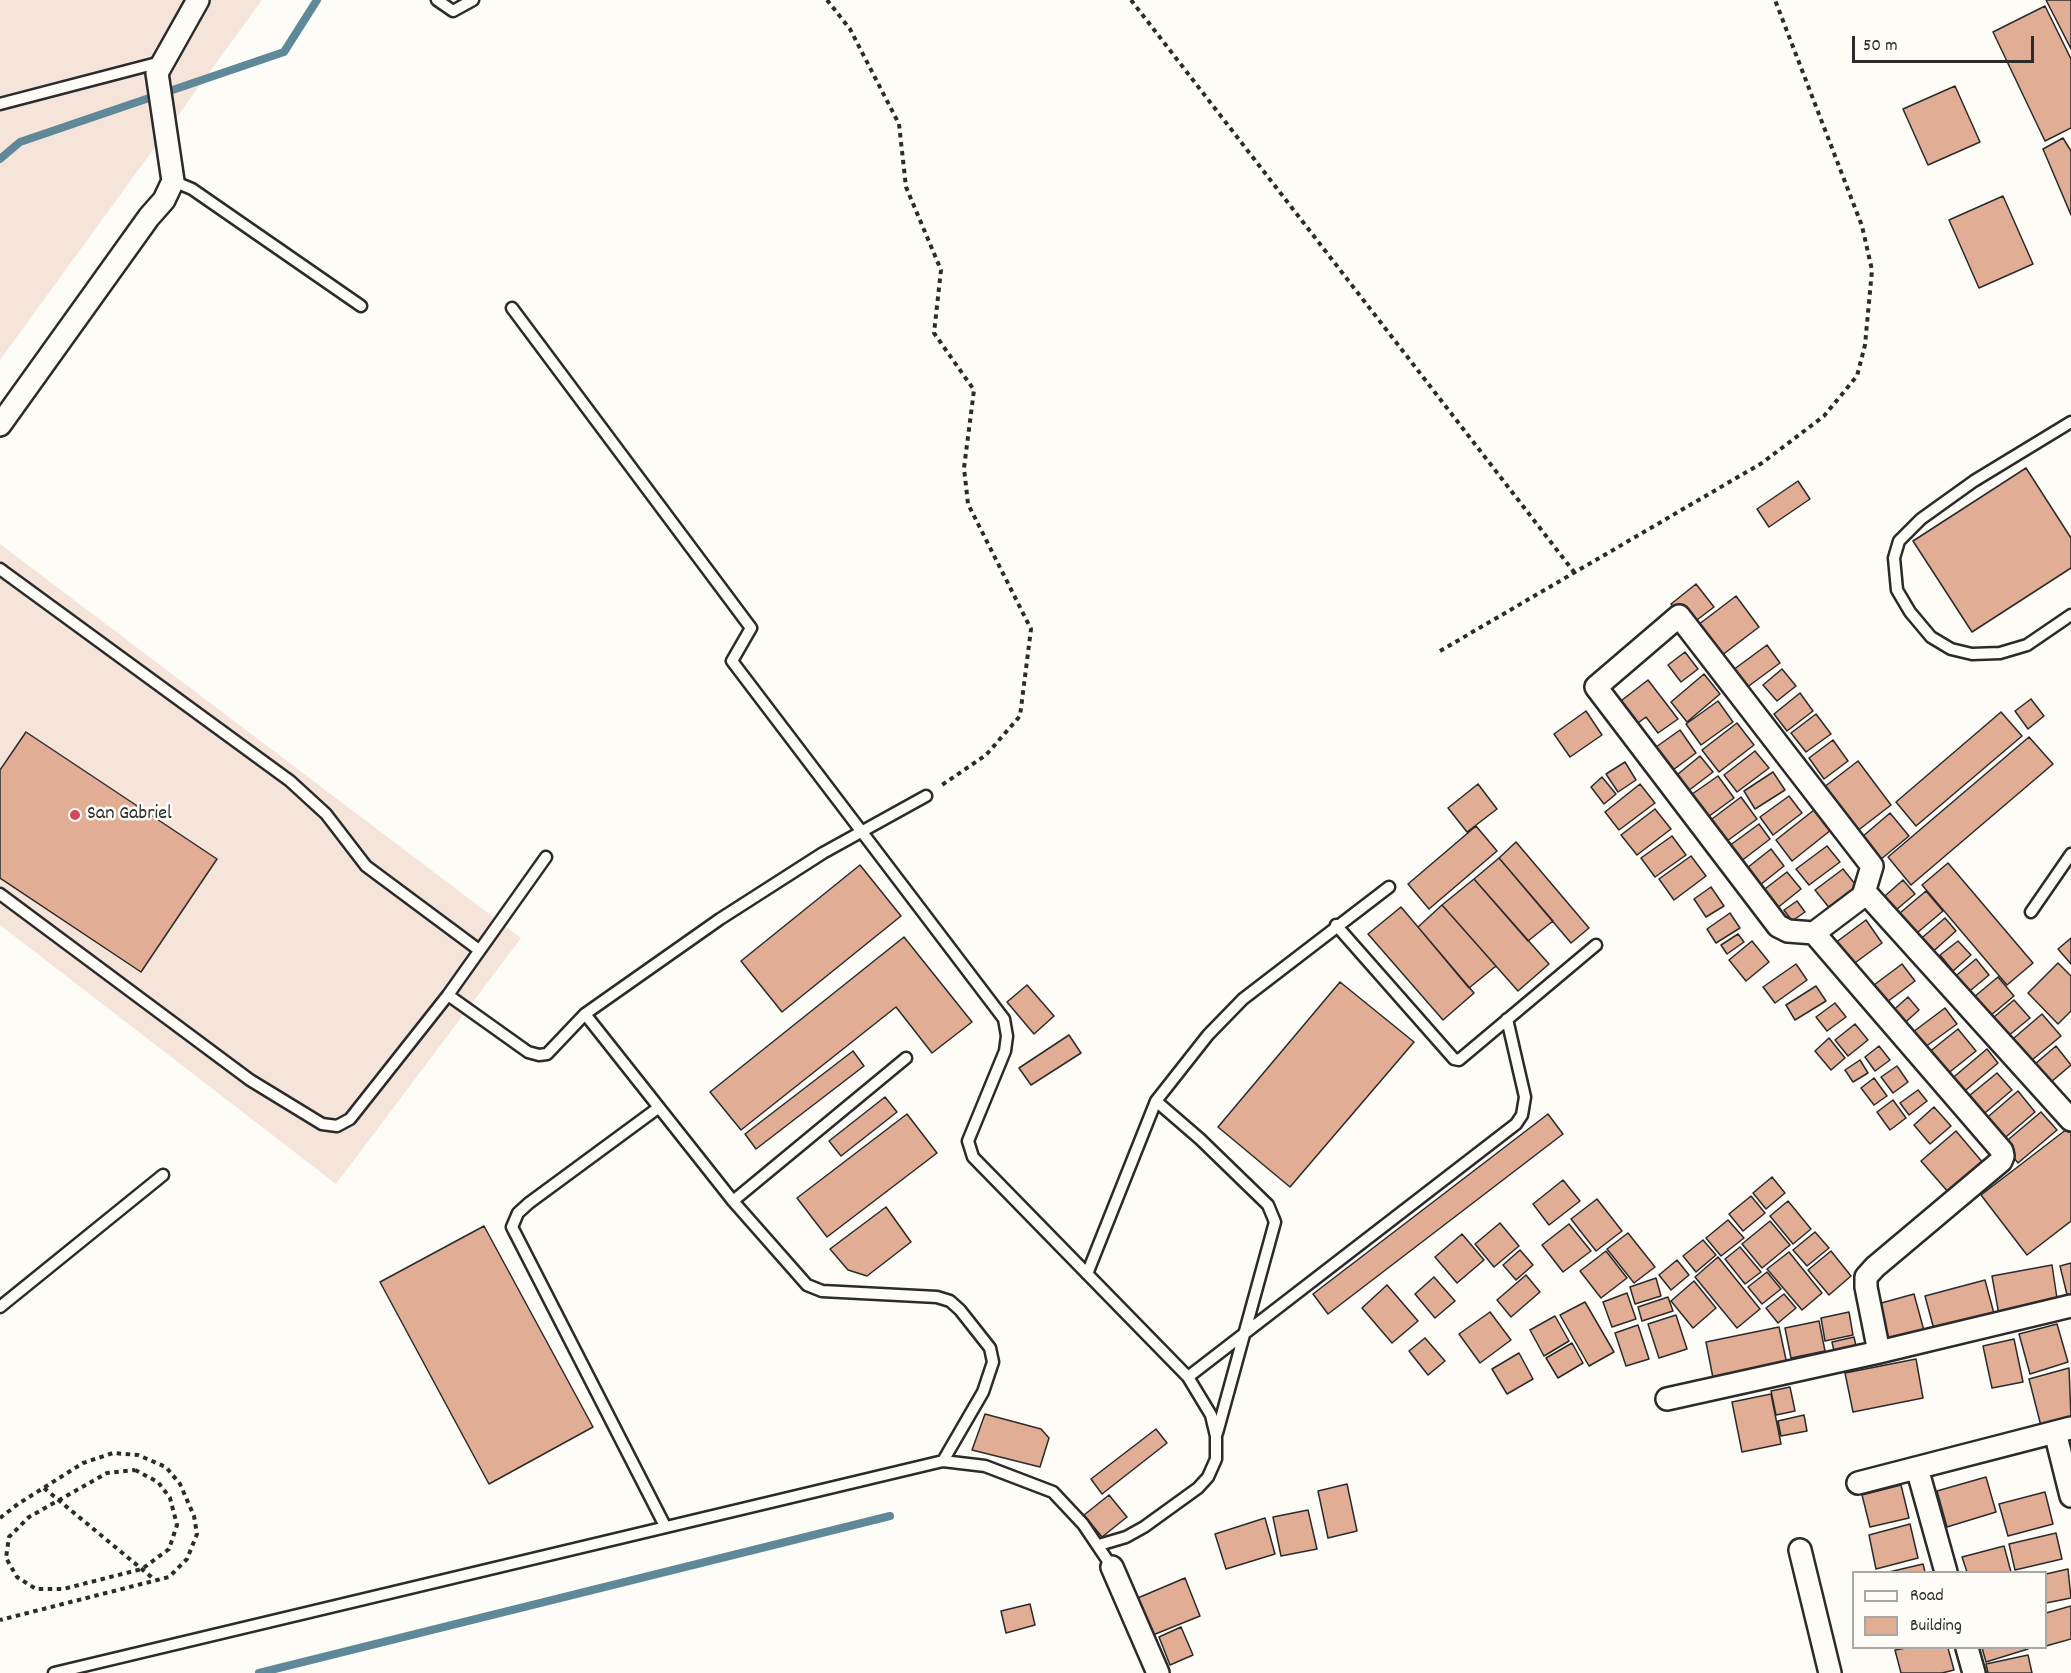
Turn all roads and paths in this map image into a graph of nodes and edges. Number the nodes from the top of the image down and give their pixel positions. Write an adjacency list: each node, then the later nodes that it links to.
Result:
1 (198, 0): 7 (street)
2 (437, 0): 3 (lane)
3 (473, 0)
4 (827, 0): 18 (path)
5 (1131, 0): 15 (path)
6 (1774, 0): 15 (path)
7 (159, 67): 8 (lane); 9 (street)
8 (0, 104)
9 (173, 181): 10 (lane); 13 (street)
10 (361, 306)
11 (512, 308): 19 (lane)
12 (2071, 422): 16 (lane)
13 (0, 425)
14 (0, 569): 29 (lane)
15 (1574, 572): 17 (path)
16 (2071, 615)
17 (1440, 651)
18 (926, 796): 19 (lane)
19 (861, 831): 31 (lane); 39 (lane)
20 (2071, 854): 25 (lane)
21 (546, 857): 29 (lane)
22 (1389, 887): 26 (lane)
23 (1866, 893): 27 (street); 27 (street); 36 (street)
24 (0, 894): 30 (lane)
25 (2031, 912)
26 (1336, 925): 32 (lane); 34 (lane)
27 (1814, 933): 43 (street)
28 (1596, 945): 32 (lane)
29 (479, 950): 30 (lane)
30 (448, 995): 31 (lane)
31 (585, 1014): 35 (lane)
32 (1507, 1019): 42 (lane)
33 (906, 1058): 38 (lane)
34 (1156, 1101): 39 (lane); 42 (lane)
35 (658, 1108): 38 (lane); 55 (lane)
36 (2071, 1120)
37 (163, 1175): 41 (lane)
38 (733, 1201): 48 (lane)
39 (1087, 1274): 44 (lane)
40 (2071, 1306): 43 (street)
41 (0, 1307)
42 (1243, 1334): 44 (lane); 47 (lane)
43 (1879, 1352): 45 (street)
44 (1188, 1377): 47 (lane)
45 (1667, 1399)
46 (2063, 1430): 49 (street); 52 (street)
47 (1216, 1436): 56 (lane)
48 (943, 1461): 55 (lane); 56 (lane)
49 (1917, 1468): 50 (street); 60 (street)
50 (1858, 1483)
51 (44, 1488): 53 (path); 54 (path); 61 (path)
52 (2071, 1496)
53 (60, 1501): 59 (path); 59 (path); 59 (path)
54 (0, 1518)
55 (666, 1526): 64 (lane)
56 (1100, 1545): 58 (lane)
57 (1800, 1550): 66 (street)
58 (1112, 1567): 65 (street)
59 (142, 1569): 61 (path)
60 (1946, 1571)
61 (156, 1581): 62 (path)
62 (0, 1620)
63 (1968, 1649): 67 (street)
64 (54, 1673)
65 (1158, 1673)
66 (1830, 1673)
67 (1974, 1673)

